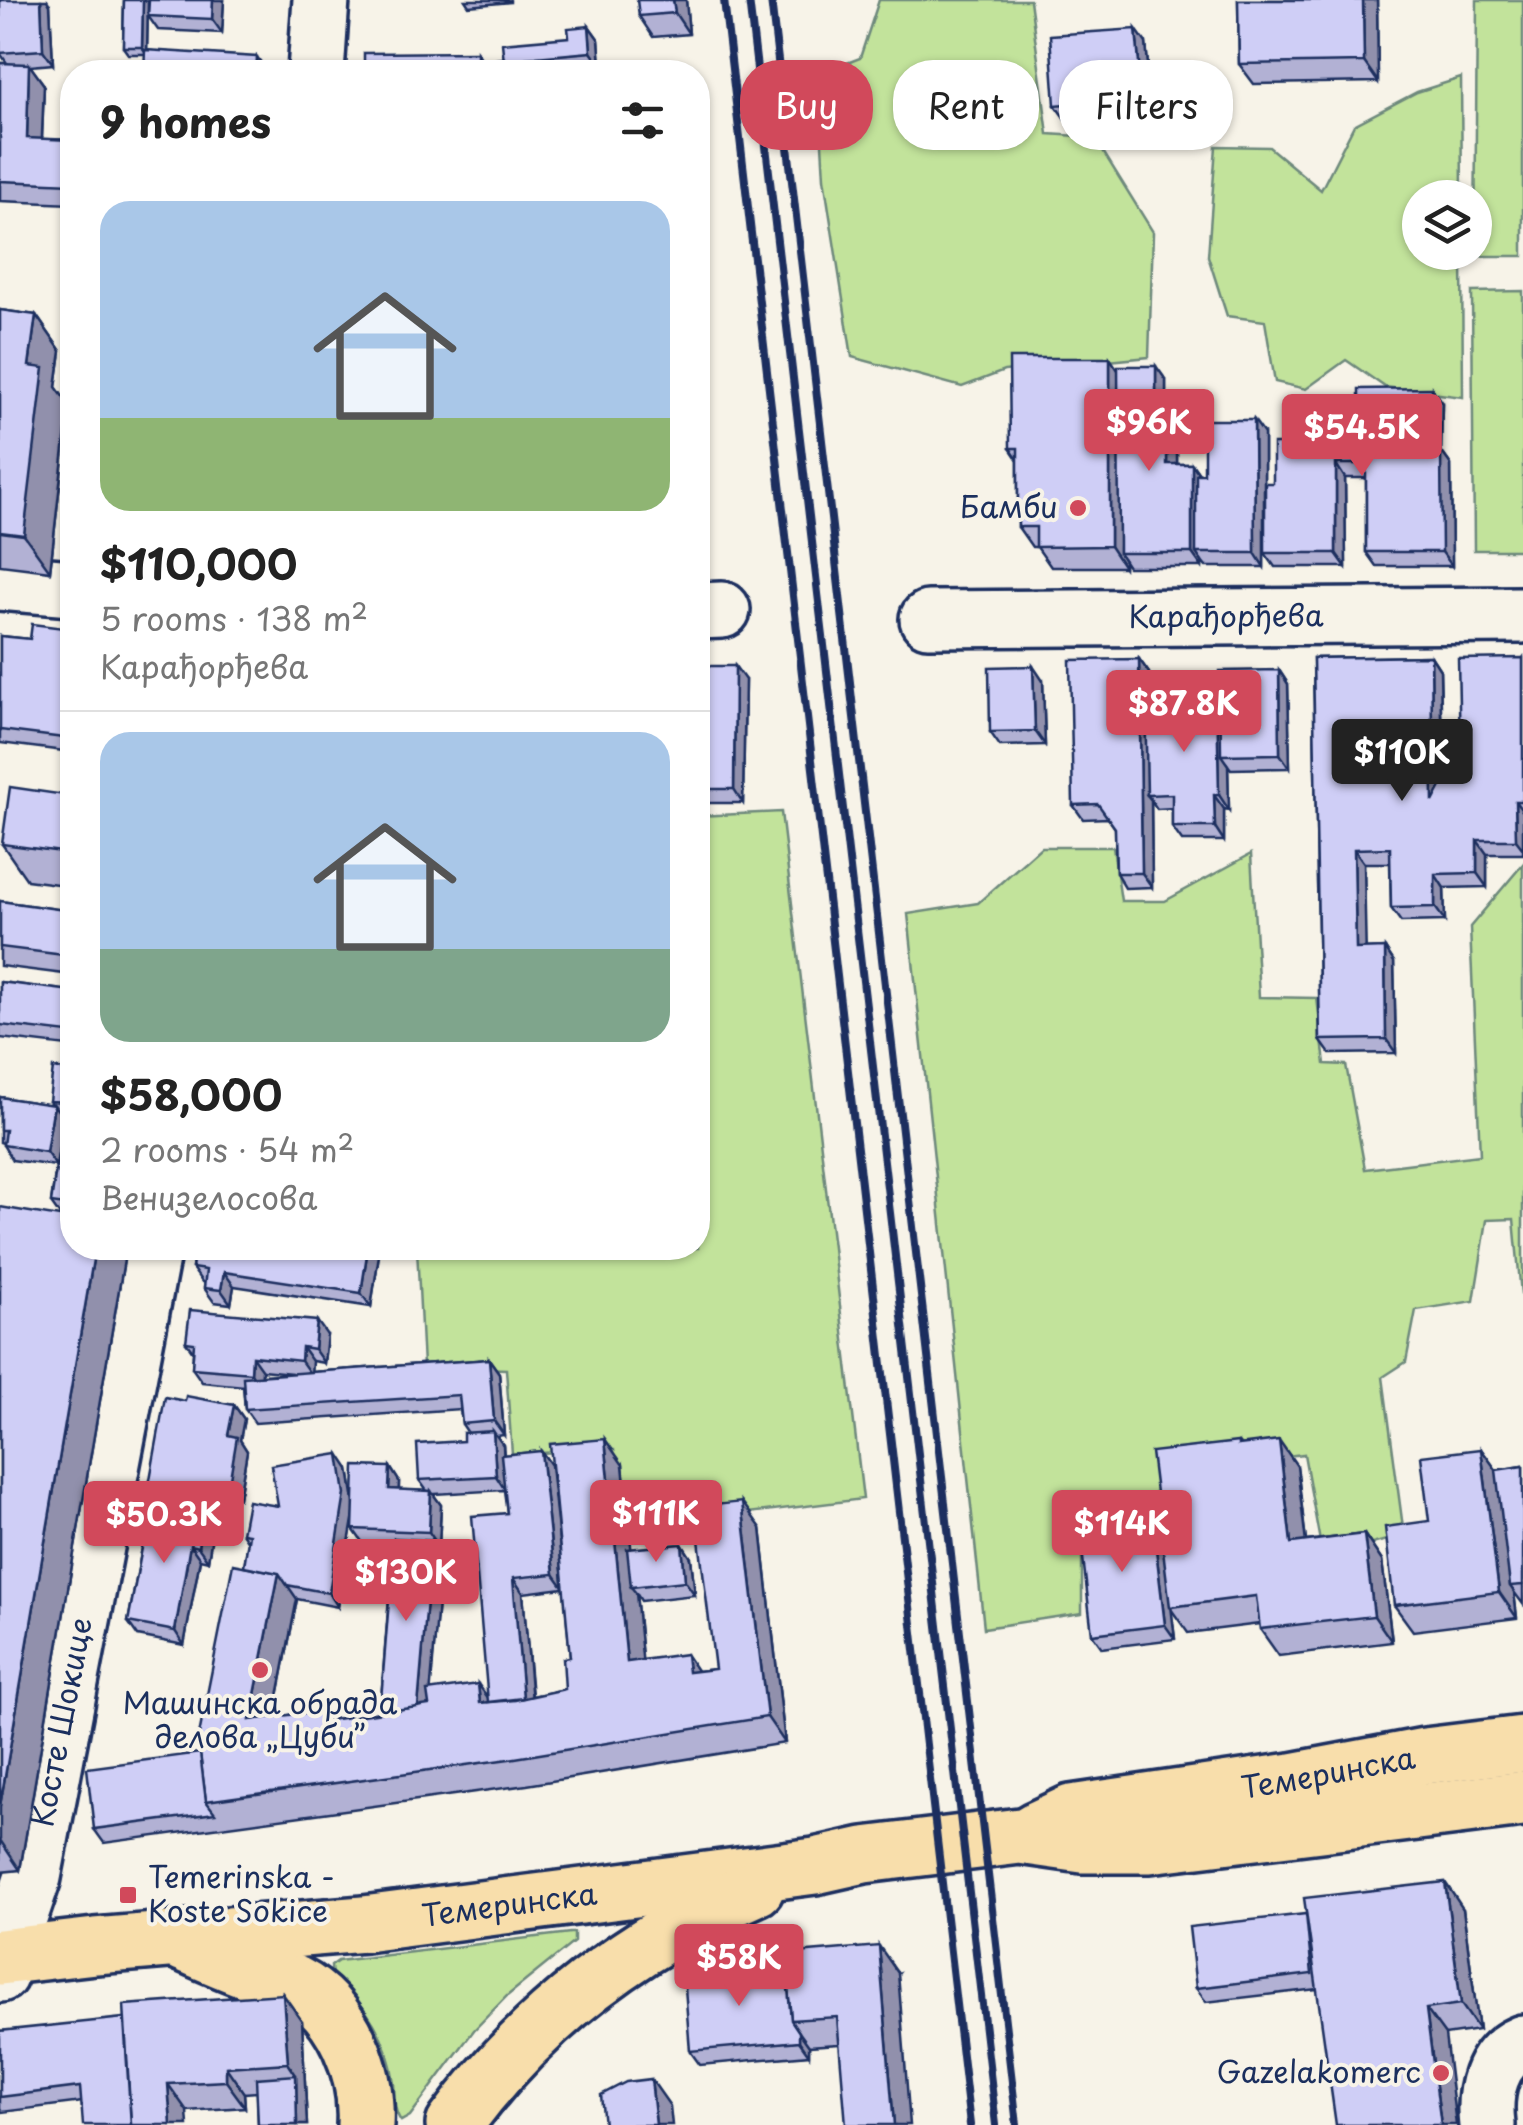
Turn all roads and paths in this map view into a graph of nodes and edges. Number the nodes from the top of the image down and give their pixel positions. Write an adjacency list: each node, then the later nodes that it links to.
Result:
1 (321, 0): 2 (street)
2 (317, 60)
3 (0, 582): 4 (street)
4 (60, 587)
5 (1523, 615): 6 (street, Карађорђева)
6 (928, 619)
7 (151, 1260): 13 (street, Косте Шокице)
8 (1523, 1744): 10 (main road, Темеринска)
9 (1523, 1799): 10 (main road, Темеринска)
10 (1020, 1836): 11 (main road, Темеринска)
11 (815, 1866): 12 (main road, Темеринска); 16 (main road)
12 (172, 1940): 13 (main road, Темеринска); 15 (main road)
13 (2, 1962)
14 (1523, 2043): 17 (street)
15 (364, 2125)
16 (454, 2125)
17 (1487, 2125)

